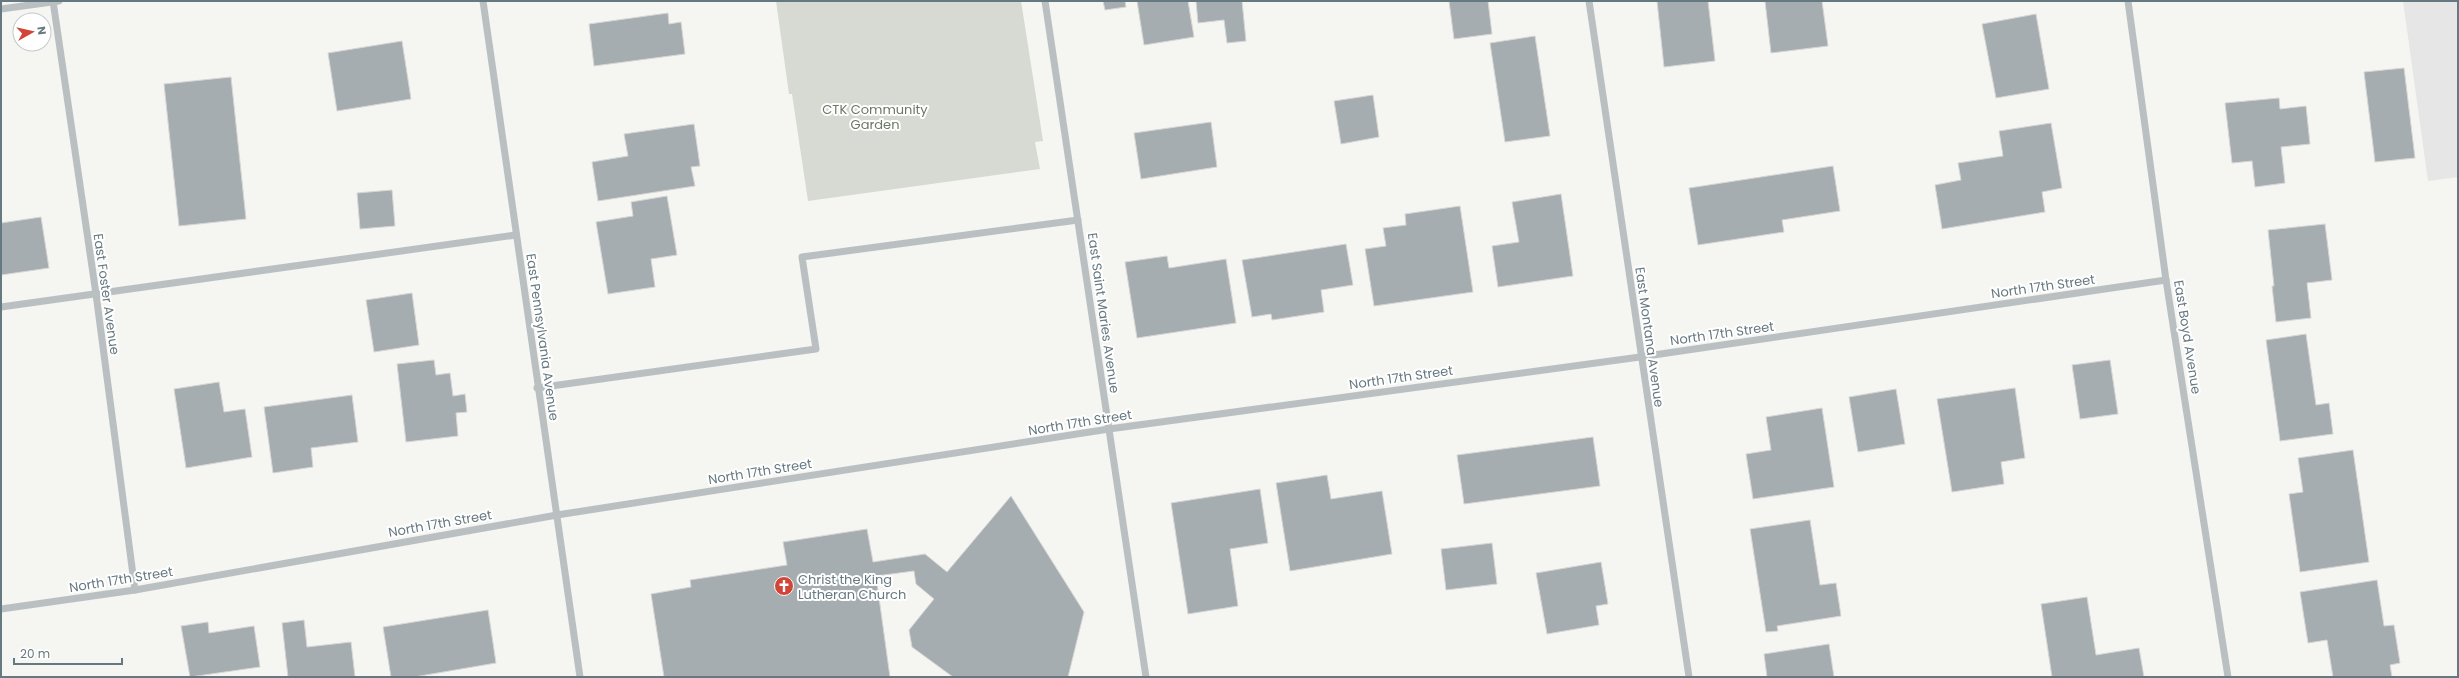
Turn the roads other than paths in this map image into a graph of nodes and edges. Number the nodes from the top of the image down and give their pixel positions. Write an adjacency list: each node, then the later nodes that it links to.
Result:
1 (55, 1): 6 (street); 10 (street, East Foster Avenue)
2 (483, 1): 8 (street, East Pennsylvania Avenue)
3 (1045, 1): 7 (street, East Saint Maries Avenue)
4 (1589, 1): 12 (street, East Montana Avenue)
5 (2128, 1): 9 (street, East Boyd Avenue)
6 (1, 9)
7 (1078, 220): 13 (street); 14 (street, East Saint Maries Avenue)
8 (516, 235): 10 (street); 13 (street, East Pennsylvania Avenue)
9 (2166, 280): 12 (street, North 17th Street); 21 (street, East Boyd Avenue)
10 (96, 294): 11 (street); 16 (street, East Foster Avenue)
11 (1, 307)
12 (1640, 357): 14 (street, North 17th Street); 20 (street, East Montana Avenue)
13 (537, 388): 15 (street, East Pennsylvania Avenue)
14 (1109, 429): 15 (street, North 17th Street); 19 (street, East Saint Maries Avenue)
15 (558, 515): 16 (street, North 17th Street); 18 (street, East Pennsylvania Avenue)
16 (135, 590): 17 (street, North 17th Street)
17 (1, 609)
18 (580, 677)
19 (1146, 677)
20 (1690, 677)
21 (2228, 677)

